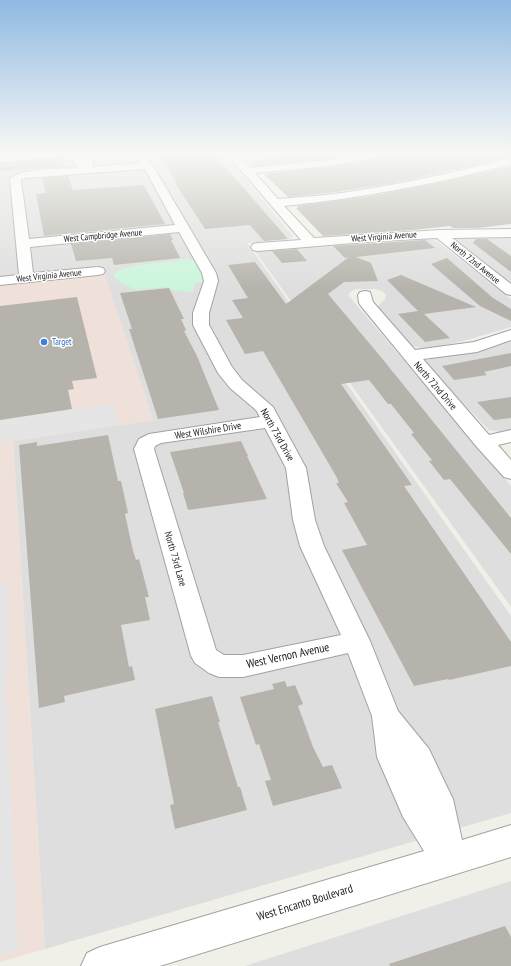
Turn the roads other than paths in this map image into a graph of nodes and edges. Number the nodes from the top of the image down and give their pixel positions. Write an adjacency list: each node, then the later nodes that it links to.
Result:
1 (17, 199): 10 (street)
2 (167, 199): 6 (street, North 73rd Drive)
3 (273, 199): 5 (street)
4 (313, 199): 5 (street)
5 (276, 203): 9 (street)
6 (184, 228): 10 (street, West Campbridge Avenue); 19 (street, North 73rd Drive)
7 (511, 233): 8 (street, West Virginia Avenue)
8 (440, 234): 9 (street, West Virginia Avenue); 15 (street, North 72nd Avenue)
9 (311, 243): 11 (street, West Virginia Avenue)
10 (22, 244): 12 (street)
11 (258, 247)
12 (25, 268): 13 (street, West Virginia Avenue); 14 (street, West Virginia Avenue)
13 (98, 271)
14 (0, 281)
15 (511, 291)
16 (365, 295): 18 (street, North 72nd Drive)
17 (511, 335): 18 (street)
18 (410, 356): 21 (street, North 72nd Drive)
19 (272, 421): 22 (street, West Wilshire Drive); 24 (street, North 73rd Drive)
20 (511, 436): 21 (street)
21 (483, 442): 23 (street, North 72nd Drive)
22 (146, 443): 25 (street, North 73rd Lane)
23 (511, 473)
24 (357, 641): 25 (street, West Vernon Avenue); 27 (street, North 73rd Drive)
25 (219, 666)
26 (511, 841): 27 (street, West Encanto Boulevard)
27 (449, 860): 28 (street, West Encanto Boulevard)
28 (100, 966)

